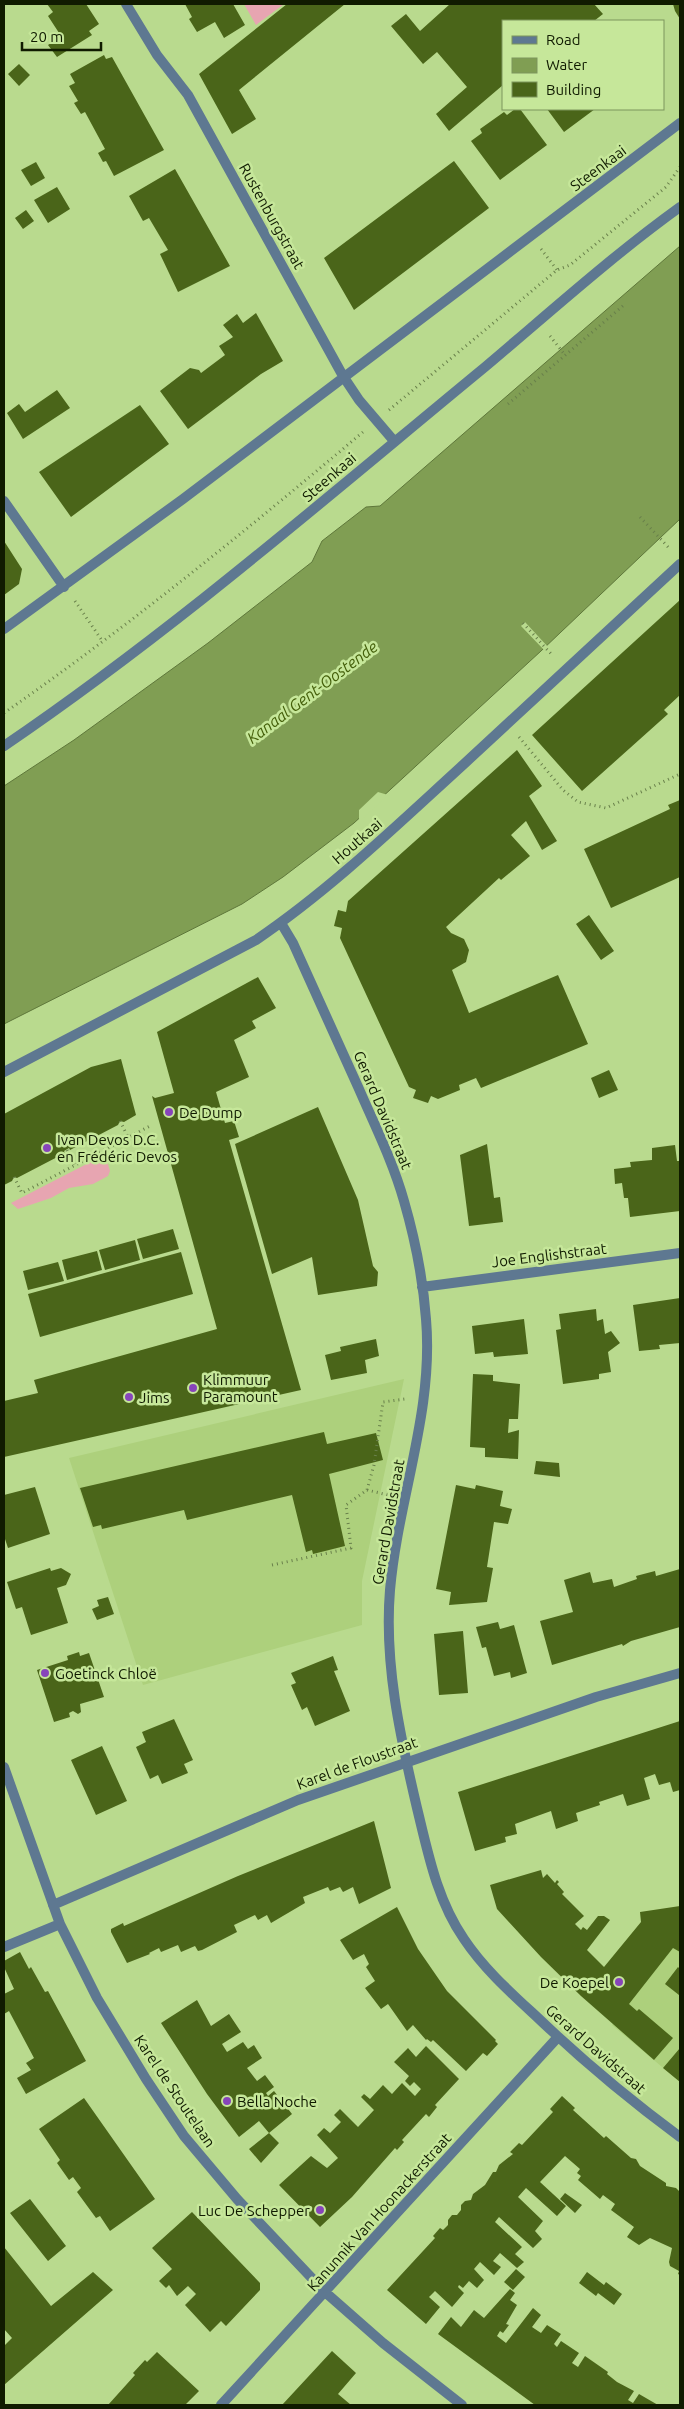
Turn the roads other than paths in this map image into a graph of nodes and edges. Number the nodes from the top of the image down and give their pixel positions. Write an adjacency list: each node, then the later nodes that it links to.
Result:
1 (126, 4): 6 (street, Rustenburgstraat)
2 (680, 123): 6 (street, Steenkaai)
3 (680, 200): 5 (street, Steenkaai)
4 (680, 208): 5 (street, Steenkaai)
5 (664, 219): 7 (street, Steenkaai)
6 (343, 376): 7 (street, Rustenburgstraat); 10 (street, Steenkaai)
7 (394, 441): 12 (street, Steenkaai)
8 (4, 501): 10 (street)
9 (680, 564): 13 (street, Houtkaai)
10 (64, 586): 11 (street, Steenkaai)
11 (4, 629)
12 (4, 746)
13 (281, 923): 14 (street, Houtkaai); 16 (street, Gerard Davidstraat)
14 (4, 1072)
15 (680, 1253): 16 (street, Joe Englishstraat)
16 (422, 1287): 18 (street, Gerard Davidstraat)
17 (680, 1673): 18 (street, Karel de Floustraat)
18 (406, 1762): 20 (street, Karel de Floustraat); 23 (street, Gerard Davidstraat)
19 (4, 1767): 20 (street, Karel de Stoutelaan)
20 (53, 1905): 21 (street, Karel de Stoutelaan)
21 (60, 1924): 22 (street); 25 (street, Karel de Stoutelaan)
22 (4, 1947)
23 (558, 2037): 24 (street, Gerard Davidstraat); 25 (street, Kanunnik Van Hoonackerstraat)
24 (680, 2137)
25 (325, 2292): 26 (street, Kanunnik Van Hoonackerstraat); 27 (street, Karel de Stoutelaan)
26 (220, 2405)
27 (462, 2405)

